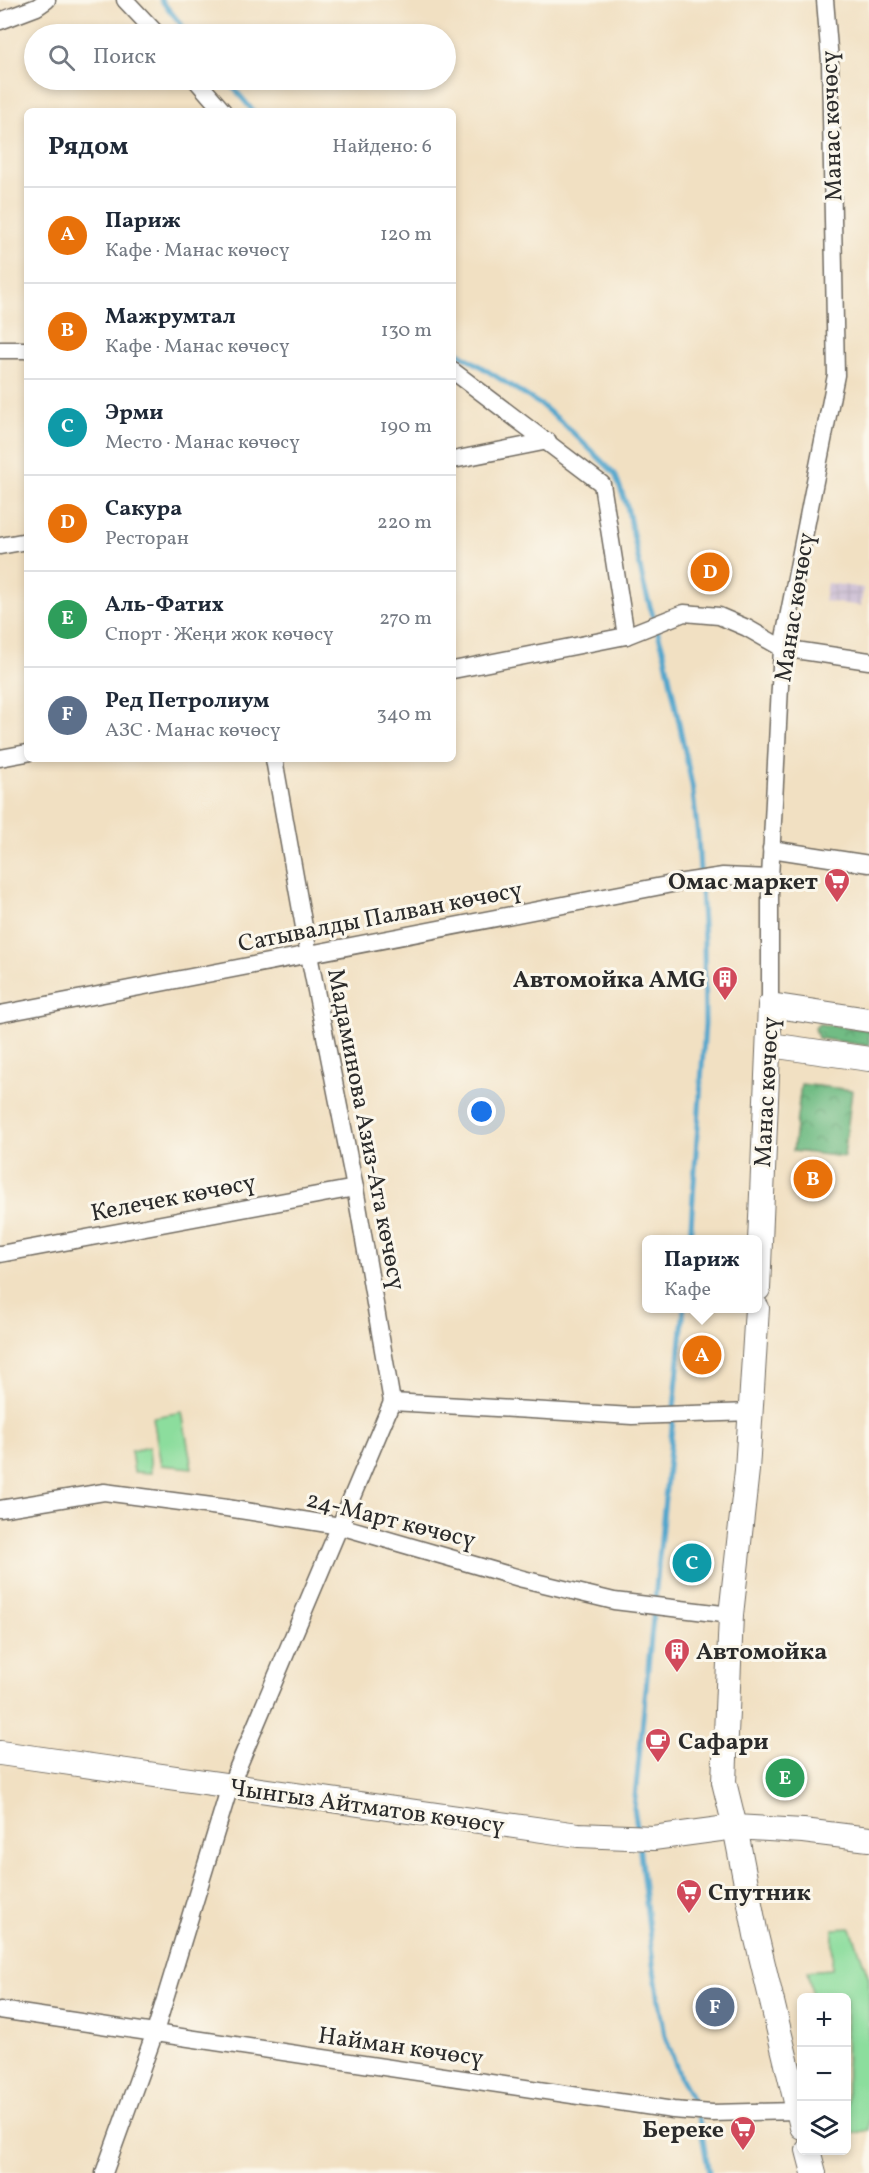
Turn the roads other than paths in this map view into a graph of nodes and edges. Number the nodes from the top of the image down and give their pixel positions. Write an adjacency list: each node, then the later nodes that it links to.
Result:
1 (47, 0): 4 (street)
2 (125, 0): 5 (street)
3 (825, 0): 16 (street, Манас көчөсү)
4 (0, 21)
5 (148, 24)
6 (205, 90): 7 (street)
7 (220, 108)
8 (0, 350): 9 (street)
9 (24, 350)
10 (456, 373): 11 (street)
11 (548, 441): 12 (street); 15 (street)
12 (456, 459)
13 (24, 542): 14 (street)
14 (0, 546)
15 (632, 634): 16 (street); 18 (street)
16 (782, 648): 17 (street); 22 (street, Манас көчөсү)
17 (869, 661)
18 (456, 669)
19 (24, 754): 20 (street)
20 (0, 758)
21 (275, 762): 25 (street, Мадаминова Азиз-Ата көчөсү)
22 (771, 849): 23 (street); 24 (street, Манас көчөсү)
23 (869, 864)
24 (771, 878): 25 (street, Сатывалды Палван көчөсү); 26 (street, Манас көчөсү)
25 (309, 955): 27 (street, Сатывалды Палван көчөсү); 31 (street, Мадаминова Азиз-Ата көчөсү)
26 (770, 1005): 28 (main road); 29 (main road, Манас көчөсү)
27 (0, 1014)
28 (869, 1020)
29 (770, 1045): 30 (main road); 32 (main road, Манас көчөсү)
30 (869, 1059)
31 (355, 1188): 33 (street, Келечек көчөсү); 35 (street, Мадаминова Азиз-Ата көчөсү)
32 (761, 1235)
33 (0, 1254)
34 (757, 1313): 36 (main road)
35 (392, 1402): 36 (street); 38 (street)
36 (752, 1412): 39 (main road)
37 (0, 1509): 38 (street, 24-Март көчөсү)
38 (340, 1526): 39 (street, 24-Март көчөсү); 41 (street)
39 (731, 1615): 42 (main road)
40 (0, 1753): 41 (main road, Чынгыз Айтматов көчөсү)
41 (230, 1786): 42 (main road, Чынгыз Айтматов көчөсү); 45 (street)
42 (735, 1827): 43 (main road, Чынгыз Айтматов көчөсү); 46 (main road)
43 (869, 1839)
44 (0, 2010): 45 (street, Найман көчөсү)
45 (154, 2032): 47 (street, Найман көчөсү); 49 (street)
46 (797, 2110)
47 (797, 2119)
48 (809, 2155): 50 (main road)
49 (104, 2173)
50 (813, 2173)

